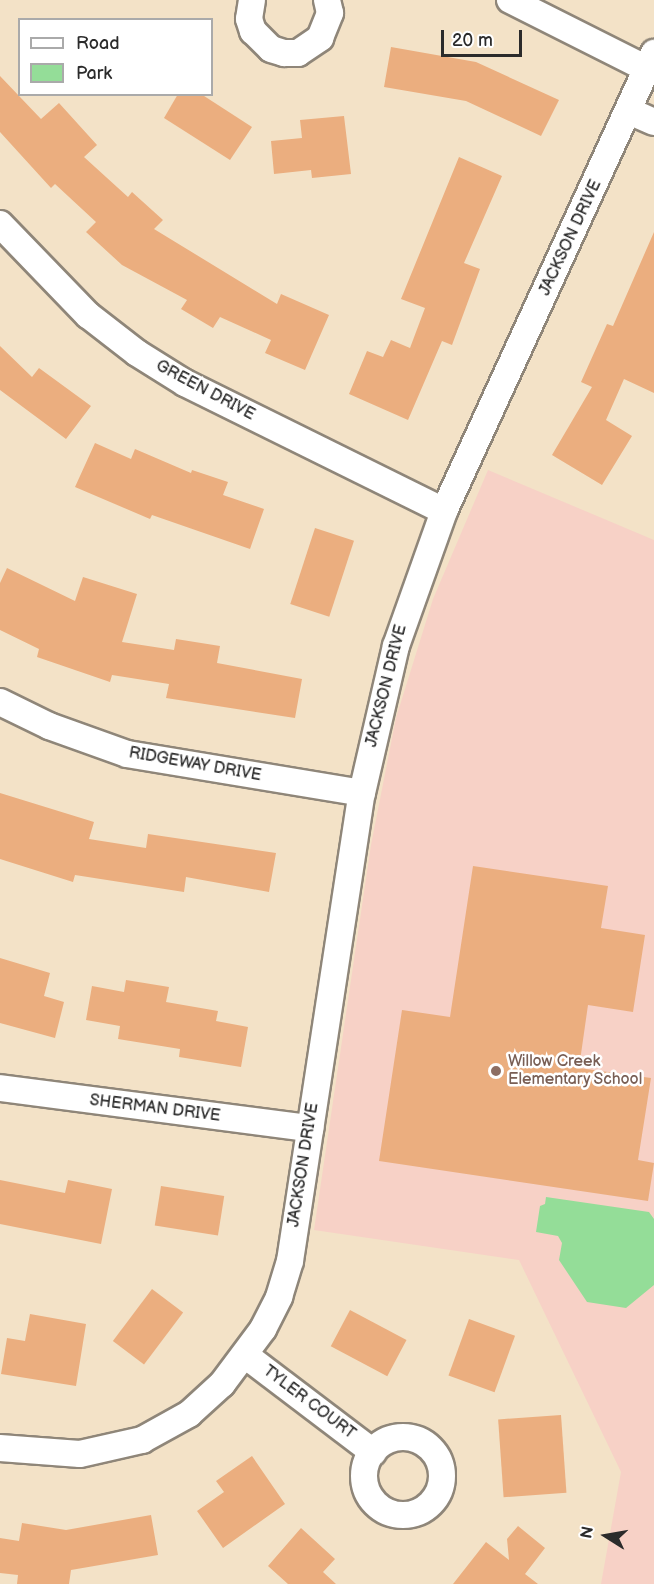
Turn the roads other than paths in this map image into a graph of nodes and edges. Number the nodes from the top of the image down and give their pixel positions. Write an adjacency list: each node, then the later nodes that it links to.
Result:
1 (252, 0): 2 (street)
2 (327, 0)
3 (510, 0): 4 (street)
4 (650, 61): 5 (street, JACKSON DRIVE)
5 (629, 111): 6 (street); 8 (street, JACKSON DRIVE)
6 (654, 123)
7 (0, 224): 8 (street, GREEN DRIVE)
8 (444, 511): 10 (street, JACKSON DRIVE)
9 (0, 702): 10 (street, RIDGEWAY DRIVE)
10 (362, 793): 12 (street, JACKSON DRIVE)
11 (0, 1088): 12 (street, SHERMAN DRIVE)
12 (310, 1128): 13 (street, JACKSON DRIVE)
13 (245, 1355): 14 (street, JACKSON DRIVE); 15 (street, TYLER COURT)
14 (0, 1448)
15 (373, 1452)

